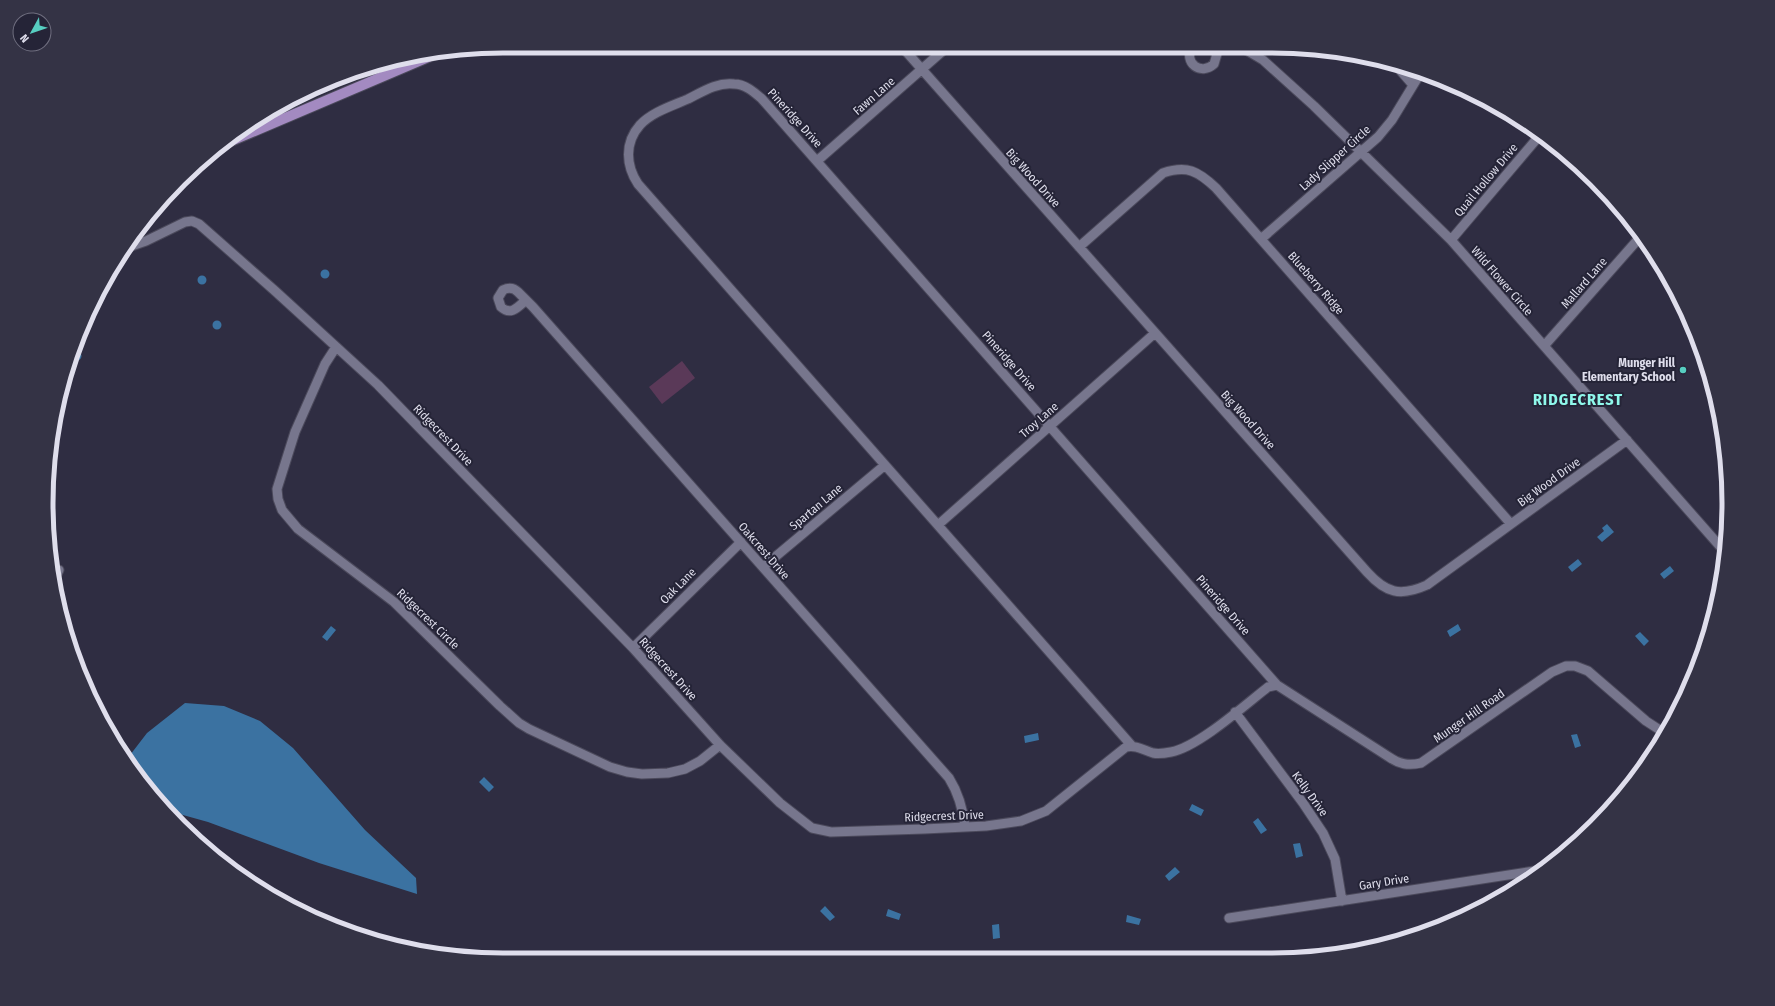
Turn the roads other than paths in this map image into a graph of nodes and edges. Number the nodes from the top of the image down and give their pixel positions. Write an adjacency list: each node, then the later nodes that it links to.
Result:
1 (907, 53): 7 (street, Big Wood Drive)
2 (941, 53): 7 (street, Fawn Lane)
3 (1190, 53): 4 (street)
4 (1218, 53)
5 (1253, 53): 13 (street, Wild Flower Circle)
6 (418, 61): 11 (main road)
7 (922, 70): 14 (street, Fawn Lane); 19 (street, Big Wood Drive)
8 (1401, 72): 10 (street)
9 (1418, 77): 10 (street, Lady Slipper Circle)
10 (1413, 85): 13 (street, Lady Slipper Circle)
11 (244, 136)
12 (1536, 139): 16 (street, Quail Hollow Drive)
13 (1361, 152): 15 (street, Lady Slipper Circle); 16 (street, Wild Flower Circle)
14 (817, 161): 24 (street, Pineridge Drive); 26 (street, Pineridge Drive)
15 (1261, 239): 19 (street, Blueberry Ridge); 27 (street, Blueberry Ridge)
16 (1451, 240): 23 (street, Wild Flower Circle)
17 (1637, 240): 23 (street, Mallard Lane)
18 (135, 244): 22 (street, Ridgecrest Drive)
19 (1079, 247): 21 (street, Big Wood Drive)
20 (526, 300): 29 (street, Oakcrest Drive)
21 (1155, 333): 24 (street, Troy Lane); 27 (street, Big Wood Drive)
22 (336, 346): 32 (street, Ridgecrest Drive); 36 (street, Ridgecrest Circle)
23 (1544, 346): 25 (street, Wild Flower Circle)
24 (1050, 426): 28 (street, Troy Lane); 33 (street, Pineridge Drive)
25 (1627, 440): 27 (street, Big Wood Drive); 30 (street, Wild Flower Circle)
26 (885, 465): 28 (street, Pineridge Drive); 31 (street, Spartan Lane)
27 (1511, 524)
28 (938, 525): 37 (street, Pineridge Drive)
29 (740, 542): 31 (street, Oakcrest Drive); 32 (street, Oak Lane)
30 (1720, 546)
31 (763, 567): 38 (street, Oakcrest Drive)
32 (633, 648): 36 (street, Ridgecrest Drive)
33 (1278, 685): 34 (street); 35 (street, Munger Hill Road)
34 (1235, 712): 37 (street); 40 (street, Kelly Drive)
35 (1660, 730)
36 (720, 745): 38 (street, Ridgecrest Drive)
37 (1132, 746): 38 (street, Ridgecrest Drive)
38 (964, 828)
39 (1529, 872): 40 (street, Gary Drive)
40 (1342, 901): 41 (street, Gary Drive)
41 (1229, 918)

